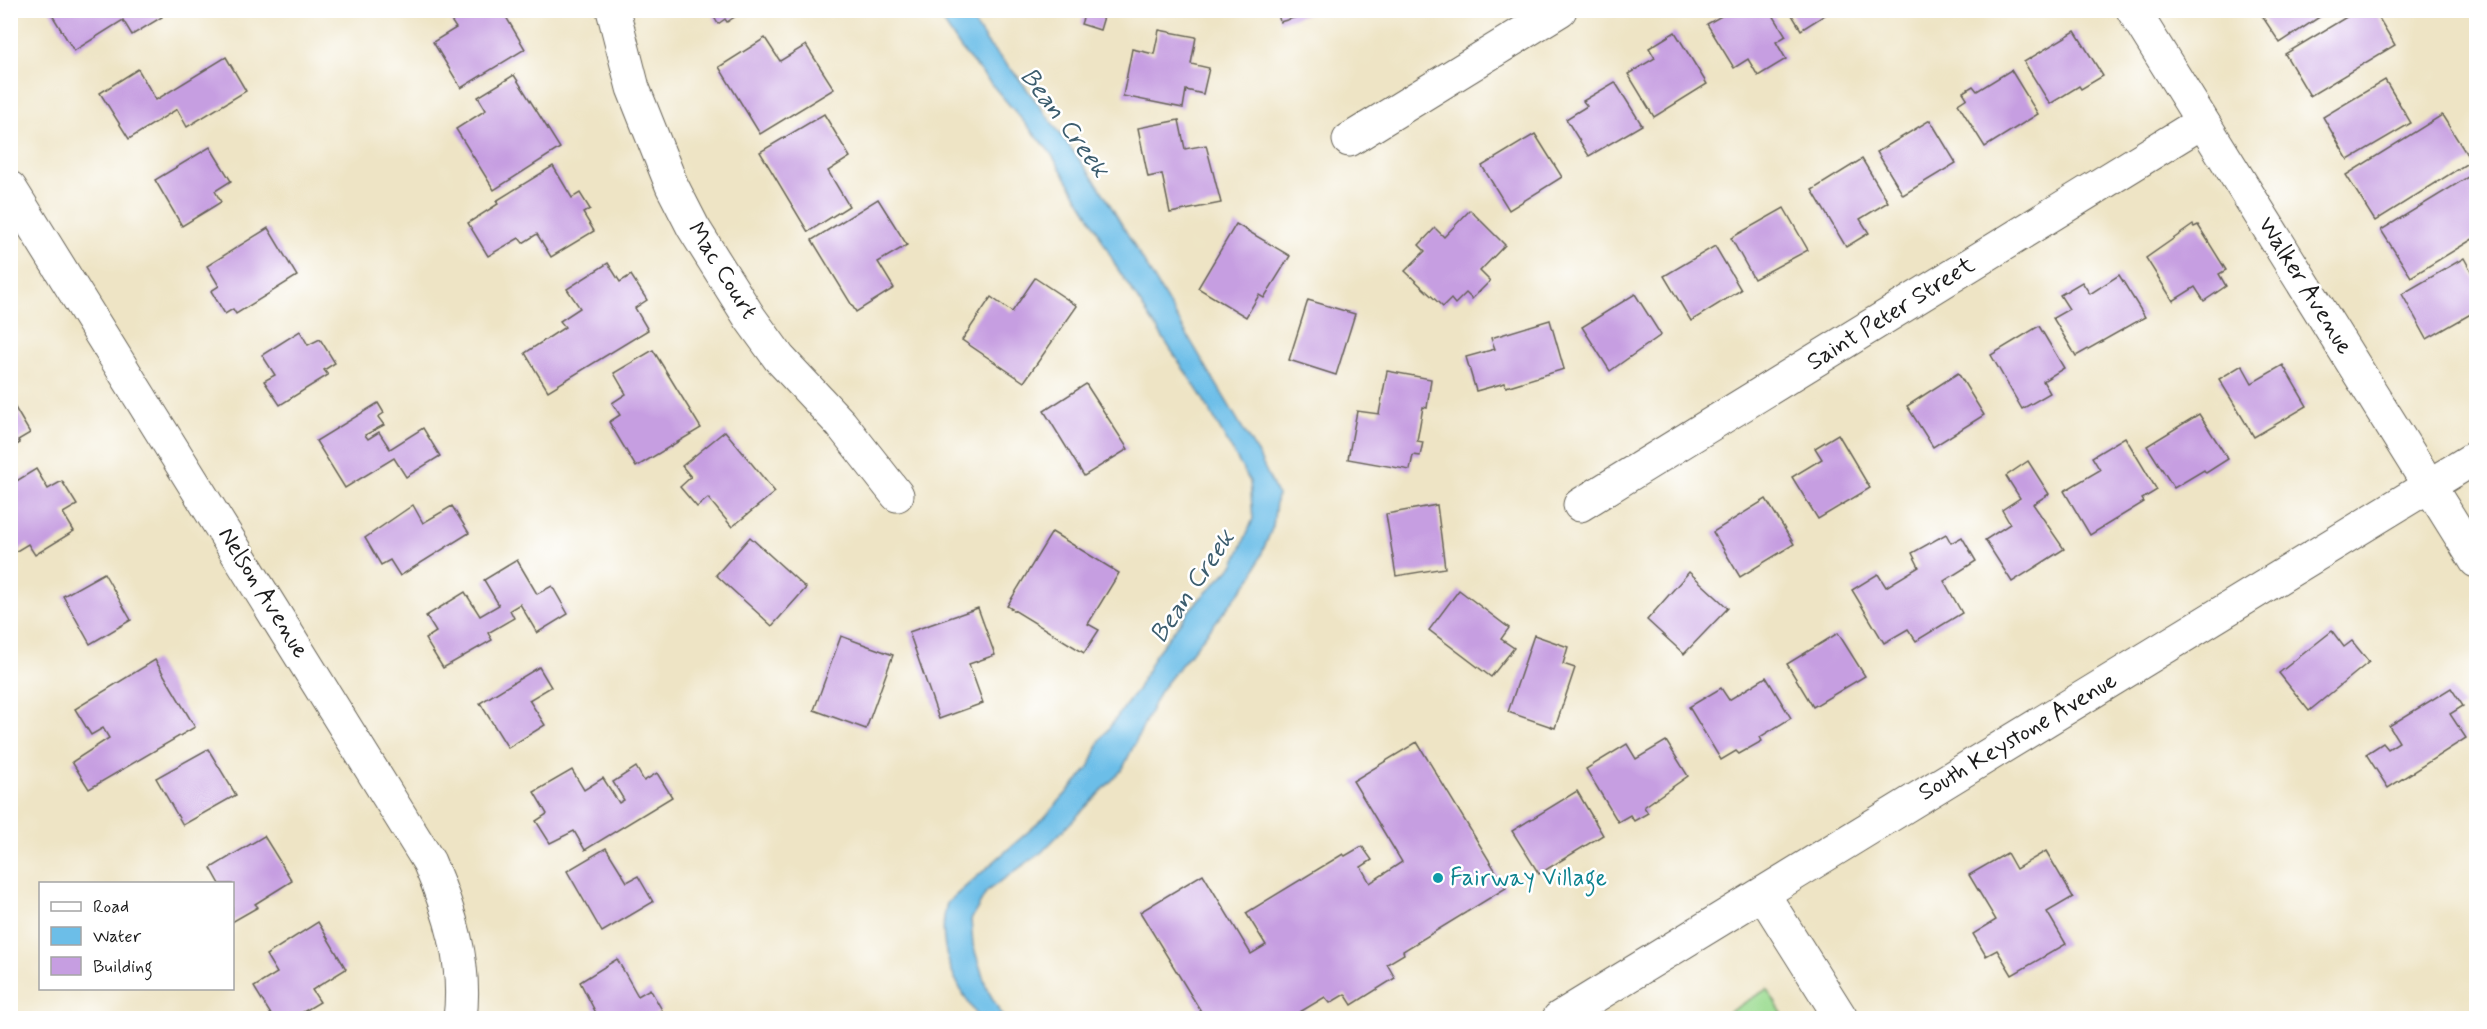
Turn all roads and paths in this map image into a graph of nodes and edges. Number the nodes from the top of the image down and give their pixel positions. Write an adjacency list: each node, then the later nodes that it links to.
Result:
1 (613, 10): 9 (street, Mac Court)
2 (1560, 10): 5 (street)
3 (2133, 10): 4 (street, Walker Avenue)
4 (2202, 122): 8 (street, Walker Avenue); 10 (street, Saint Peter Street)
5 (1349, 140)
6 (10, 188): 13 (street, Nelson Avenue)
7 (2476, 457): 8 (street, South Keystone Avenue)
8 (2429, 486): 11 (street, Walker Avenue); 12 (street, South Keystone Avenue)
9 (897, 495)
10 (1580, 506)
11 (2476, 561)
12 (1763, 894): 14 (street, South Keystone Avenue); 15 (street)
13 (460, 1018)
14 (1559, 1018)
15 (1841, 1018)

